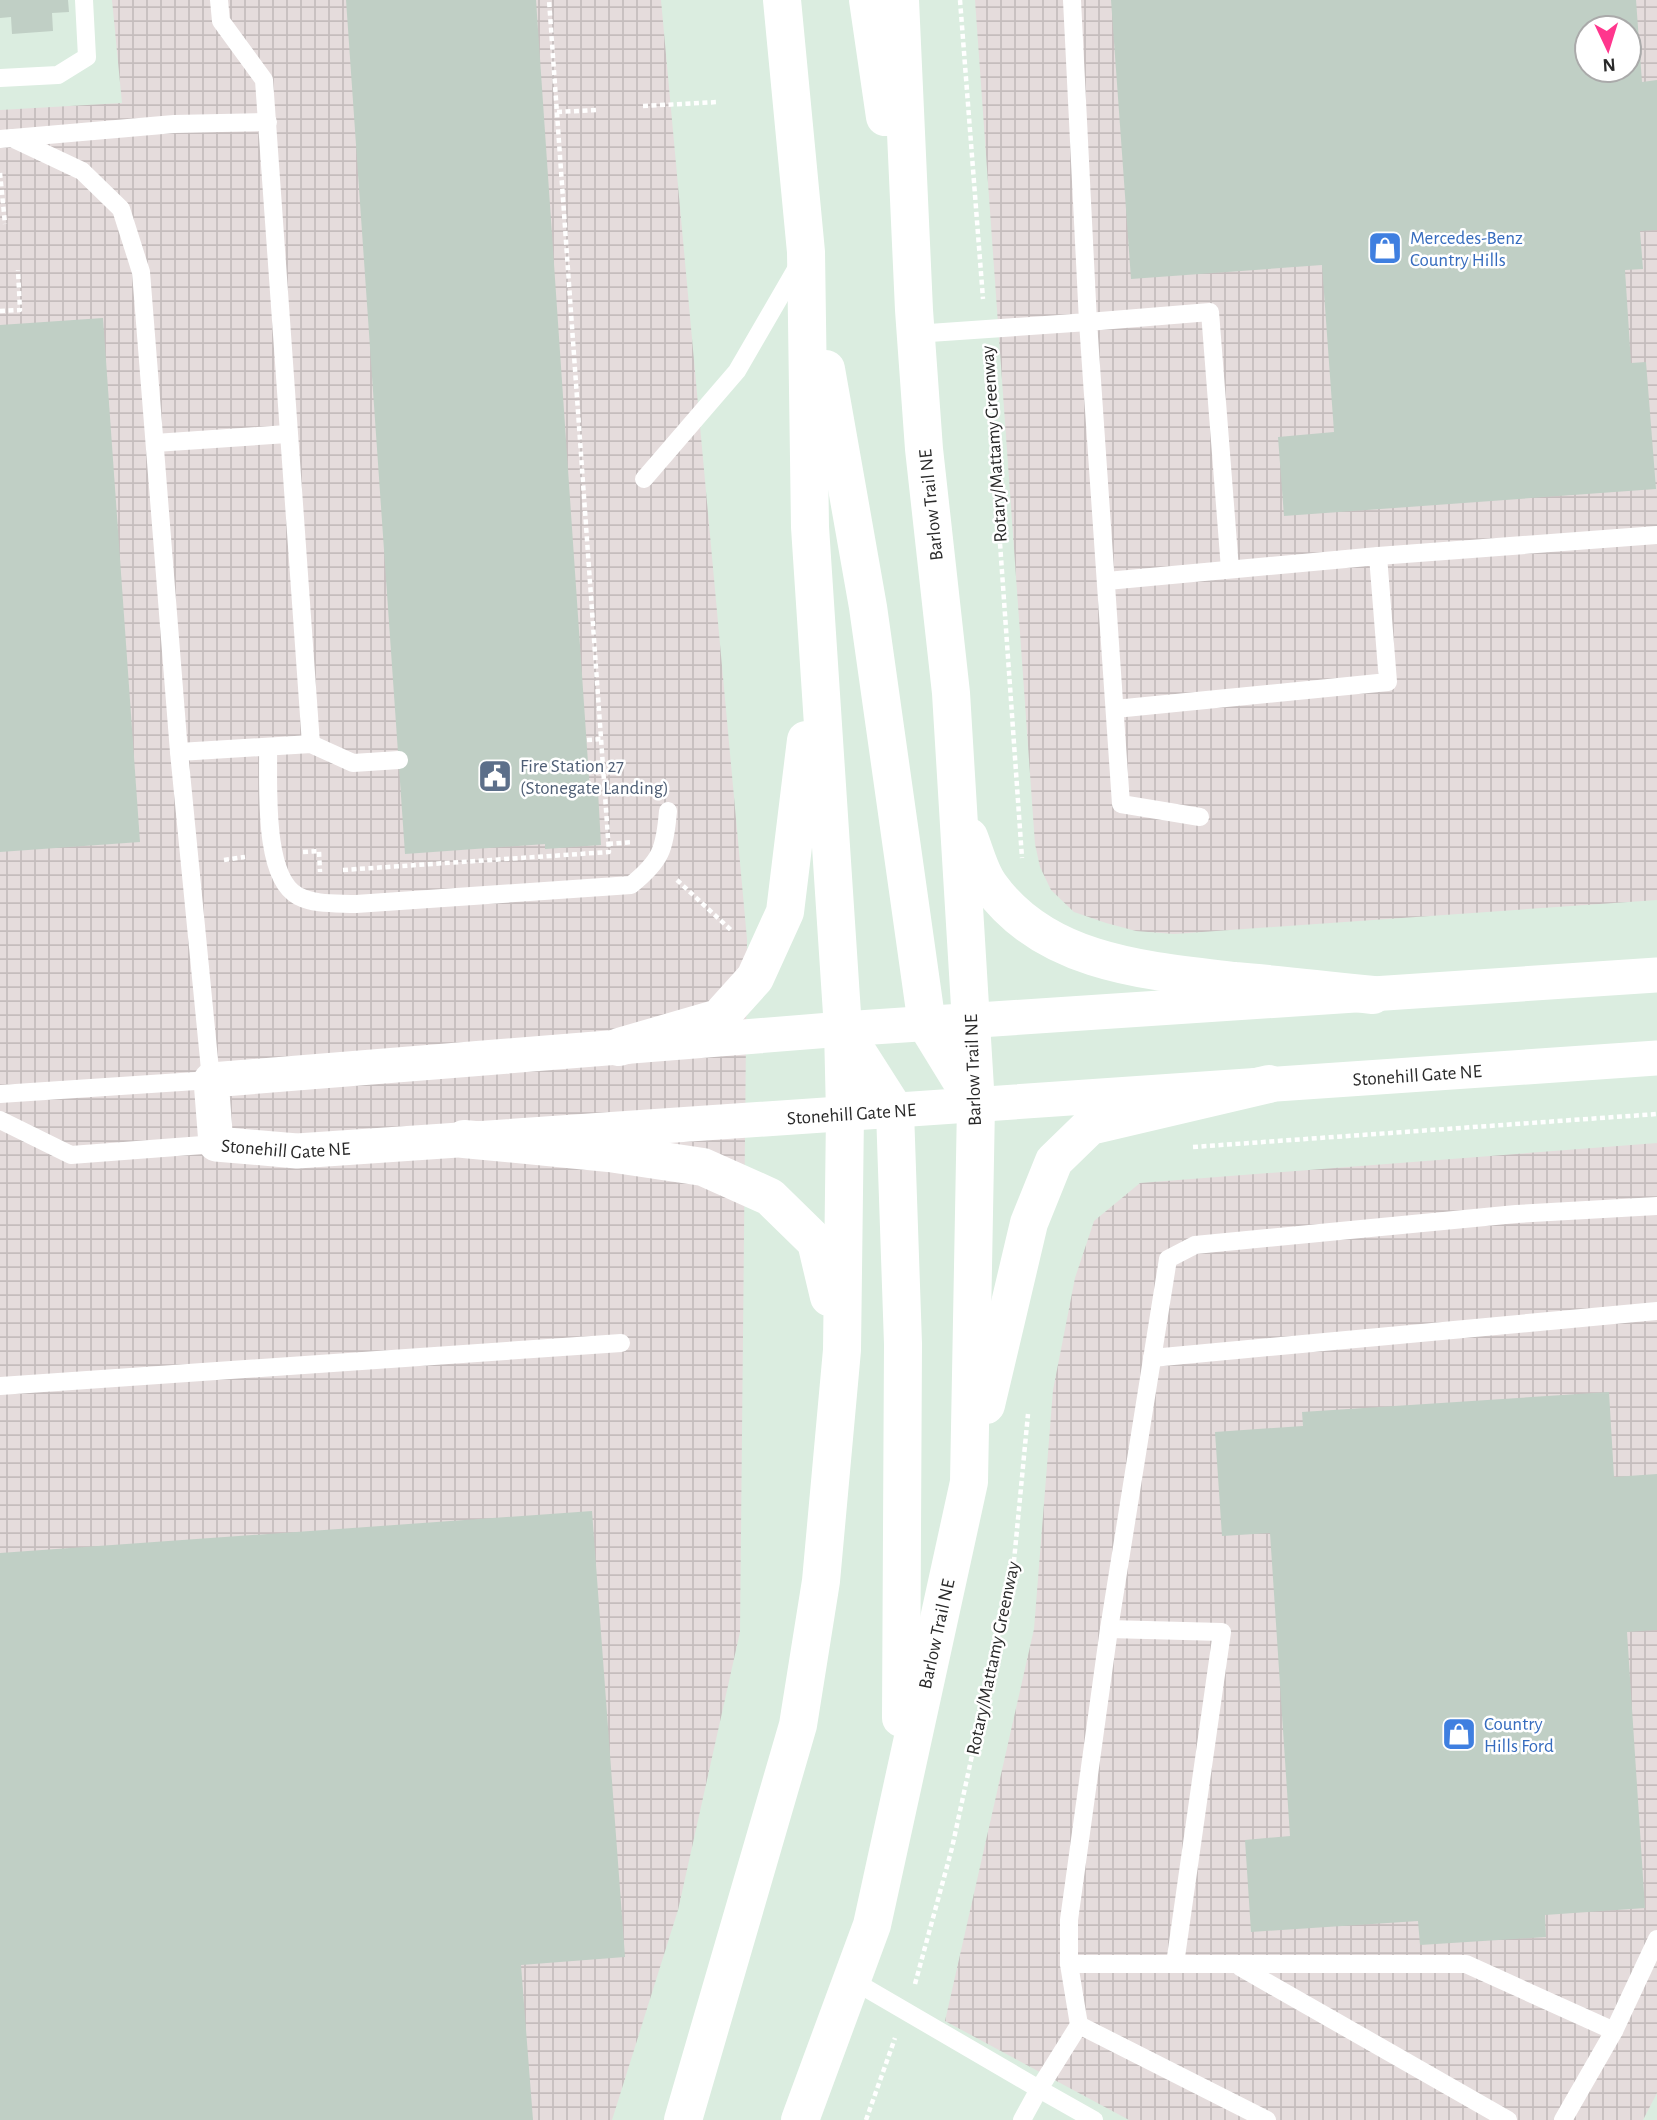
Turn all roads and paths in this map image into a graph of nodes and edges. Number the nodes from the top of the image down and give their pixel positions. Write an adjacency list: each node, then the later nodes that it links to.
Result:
1 (219, 0): 16 (lane)
2 (549, 0): 15 (path)
3 (782, 0): 20 (main road)
4 (868, 0): 23 (main road)
5 (900, 0): 11 (main road, Barlow Trail NE)
6 (914, 0): 11 (main road)
7 (960, 0): 25 (path, Rotary/Mattamy Greenway)
8 (1072, 0): 24 (lane)
9 (86, 3): 10 (lane)
10 (0, 78)
11 (906, 85): 23 (main road, Barlow Trail NE)
12 (718, 102): 13 (path)
13 (643, 107)
14 (597, 110): 15 (path)
15 (557, 113): 35 (path)
16 (268, 122): 17 (lane); 26 (lane)
17 (6, 139): 27 (lane)
18 (0, 173): 19 (path)
19 (5, 224)
20 (806, 252): 28 (lane); 33 (main road); 55 (main road)
21 (18, 270): 22 (path)
22 (0, 311)
23 (914, 322): 25 (lane); 41 (main road, Barlow Trail NE)
24 (1088, 322): 25 (lane); 31 (lane); 32 (lane)
25 (985, 329): 49 (path, Rotary/Mattamy Greenway)
26 (288, 435): 27 (lane); 37 (lane)
27 (155, 443): 39 (lane)
28 (643, 479)
29 (1657, 535): 30 (lane)
30 (1378, 556): 31 (lane); 34 (lane)
31 (1230, 569): 32 (lane)
32 (1107, 581): 34 (lane)
33 (818, 652): 56 (main road); 57 (main road)
34 (1115, 709): 43 (lane)
35 (601, 739): 36 (path); 44 (path)
36 (587, 740)
37 (311, 744): 38 (lane); 40 (lane)
38 (268, 747): 39 (lane); 42 (lane)
39 (179, 752): 59 (lane)
40 (399, 760)
41 (957, 806): 53 (main road); 54 (main road, Barlow Trail NE)
42 (668, 811)
43 (1200, 817)
44 (608, 844): 45 (path); 46 (path)
45 (639, 847)
46 (295, 853)
47 (249, 857): 48 (path)
48 (224, 860)
49 (1022, 864)
50 (675, 878): 51 (path)
51 (733, 932)
52 (1657, 975): 53 (street)
53 (1373, 995): 54 (street)
54 (971, 1023): 55 (street); 62 (main road, Barlow Trail NE)
55 (927, 1025): 56 (street); 62 (main road)
56 (843, 1029): 57 (street); 63 (main road); 64 (main road)
57 (619, 1047): 59 (street)
58 (1657, 1058): 60 (street, Stonehill Gate NE)
59 (211, 1080): 61 (lane); 68 (street, Stonehill Gate NE)
60 (1269, 1084): 62 (street, Stonehill Gate NE); 77 (main road)
61 (0, 1094)
62 (976, 1105): 63 (street, Stonehill Gate NE); 77 (main road, Barlow Trail NE)
63 (895, 1111): 64 (street, Stonehill Gate NE); 79 (main road)
64 (845, 1114): 67 (street, Stonehill Gate NE); 73 (main road)
65 (1657, 1114): 69 (path)
66 (0, 1120): 68 (lane)
67 (464, 1139): 68 (street, Stonehill Gate NE); 73 (main road)
68 (216, 1144)
69 (1181, 1147)
70 (1657, 1206): 74 (lane)
71 (1657, 1311): 74 (lane)
72 (621, 1343): 75 (lane)
73 (842, 1350): 89 (main road)
74 (1152, 1358): 78 (lane)
75 (0, 1386)
76 (1029, 1409): 85 (path, Rotary/Mattamy Greenway)
77 (969, 1482): 79 (main road, Barlow Trail NE)
78 (1109, 1629): 81 (lane); 82 (lane)
79 (900, 1797): 84 (main road, Barlow Trail NE)
80 (1657, 1939): 87 (lane)
81 (1069, 1964): 82 (lane); 86 (lane)
82 (1175, 1964): 83 (lane)
83 (1238, 1966): 87 (lane); 95 (lane)
84 (852, 1980): 85 (lane); 90 (main road, Barlow Trail NE)
85 (906, 2009): 88 (lane); 91 (path, Rotary/Mattamy Greenway)
86 (1079, 2025): 88 (lane); 94 (lane)
87 (1614, 2031): 96 (lane)
88 (1039, 2089): 92 (lane); 93 (lane)
89 (683, 2120)
90 (800, 2120)
91 (866, 2120)
92 (1022, 2120)
93 (1094, 2120)
94 (1267, 2120)
95 (1508, 2120)
96 (1563, 2120)

